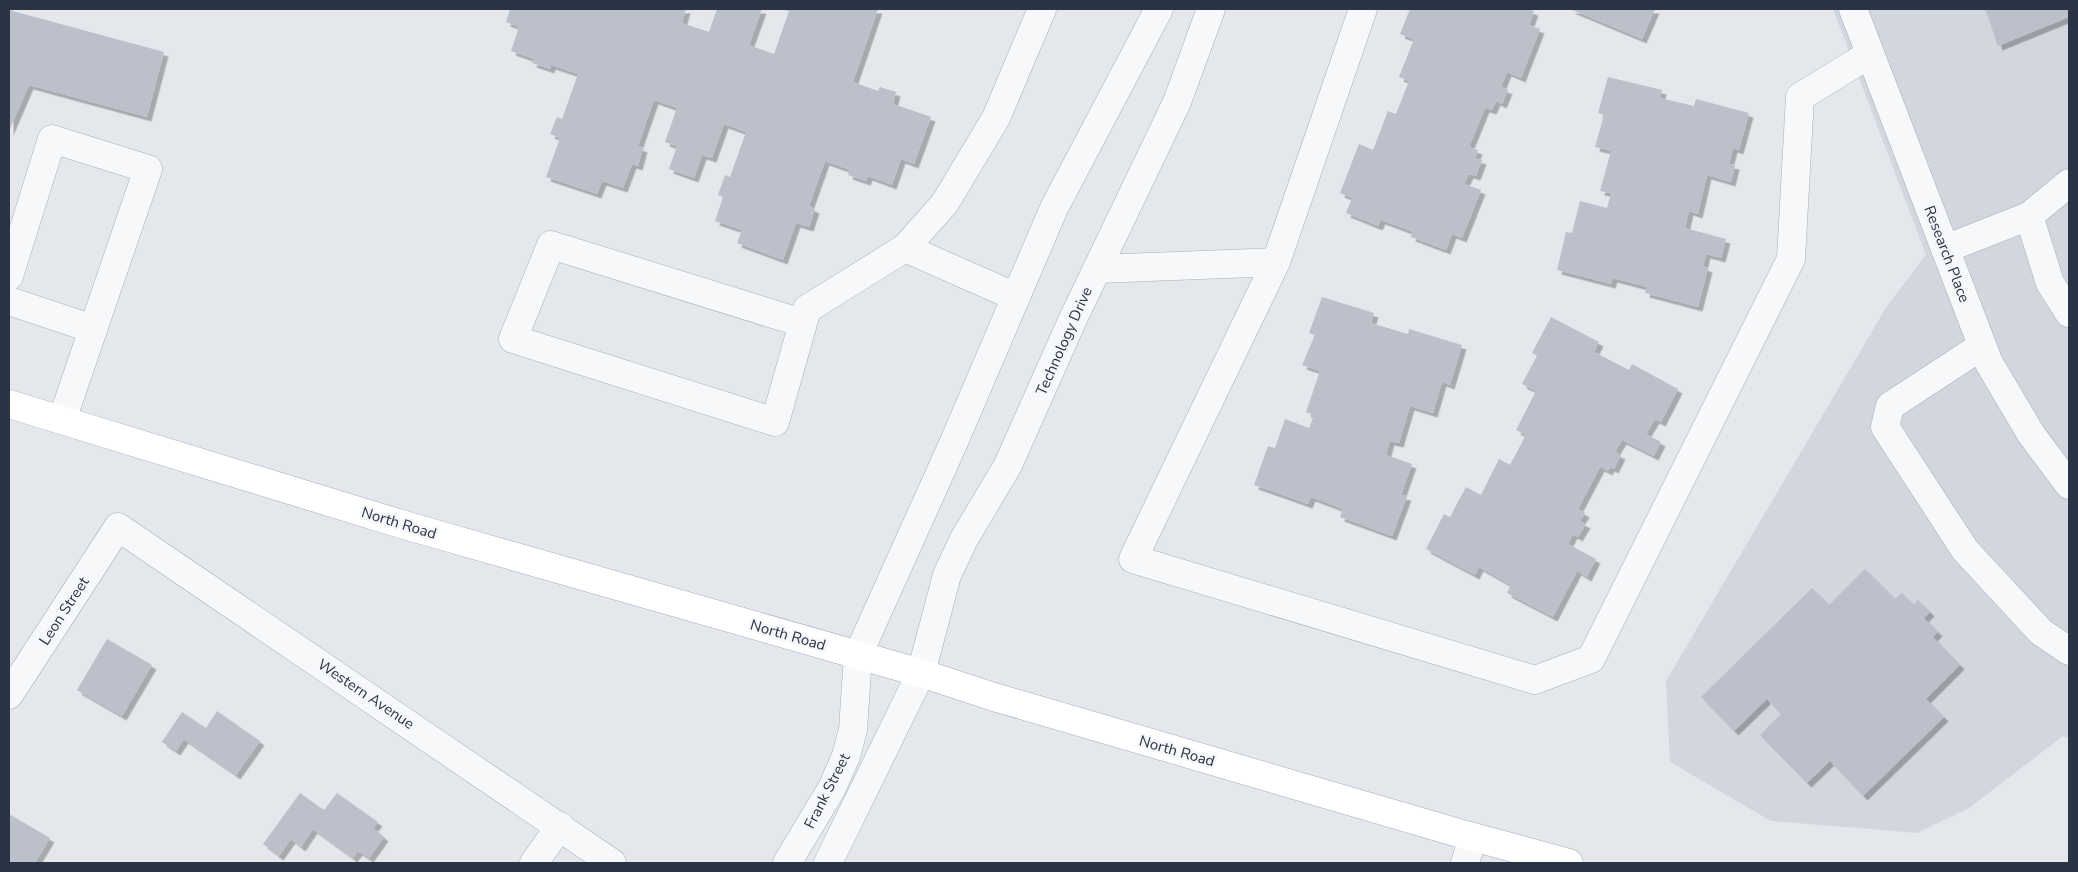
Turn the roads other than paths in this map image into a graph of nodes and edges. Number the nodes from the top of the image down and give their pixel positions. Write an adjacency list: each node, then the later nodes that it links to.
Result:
1 (1042, 9): 9 (street)
2 (1159, 9): 14 (street)
3 (1211, 9): 12 (street, Technology Drive)
4 (1363, 9): 11 (street)
5 (1853, 9): 6 (street, Research Place)
6 (1870, 54): 10 (street, Research Place); 11 (street)
7 (2069, 183): 8 (street)
8 (2029, 216): 10 (street); 16 (street)
9 (905, 248): 14 (street); 17 (street)
10 (1945, 249): 19 (street, Research Place)
11 (1276, 262): 12 (street)
12 (1097, 269): 26 (street, Technology Drive)
13 (9, 276): 18 (street)
14 (1016, 297): 25 (street)
15 (9, 302): 18 (street)
16 (2069, 312)
17 (802, 323): 17 (street)
18 (93, 329): 21 (street)
19 (1982, 346): 22 (street, Research Place); 24 (street)
20 (9, 404): 21 (main road, North Road)
21 (62, 420): 25 (main road, North Road)
22 (2069, 485)
23 (118, 527): 27 (street, Leon Street); 28 (street, Western Avenue)
24 (2069, 651)
25 (858, 655): 26 (main road, North Road); 32 (street, Frank Street)
26 (921, 672): 29 (main road, North Road); 33 (street)
27 (9, 695)
28 (560, 826): 30 (street); 31 (street, Western Avenue)
29 (1473, 837): 34 (street); 35 (main road, North Road)
30 (534, 863)
31 (612, 863)
32 (787, 863)
33 (828, 863)
34 (1465, 863)
35 (1569, 863)

